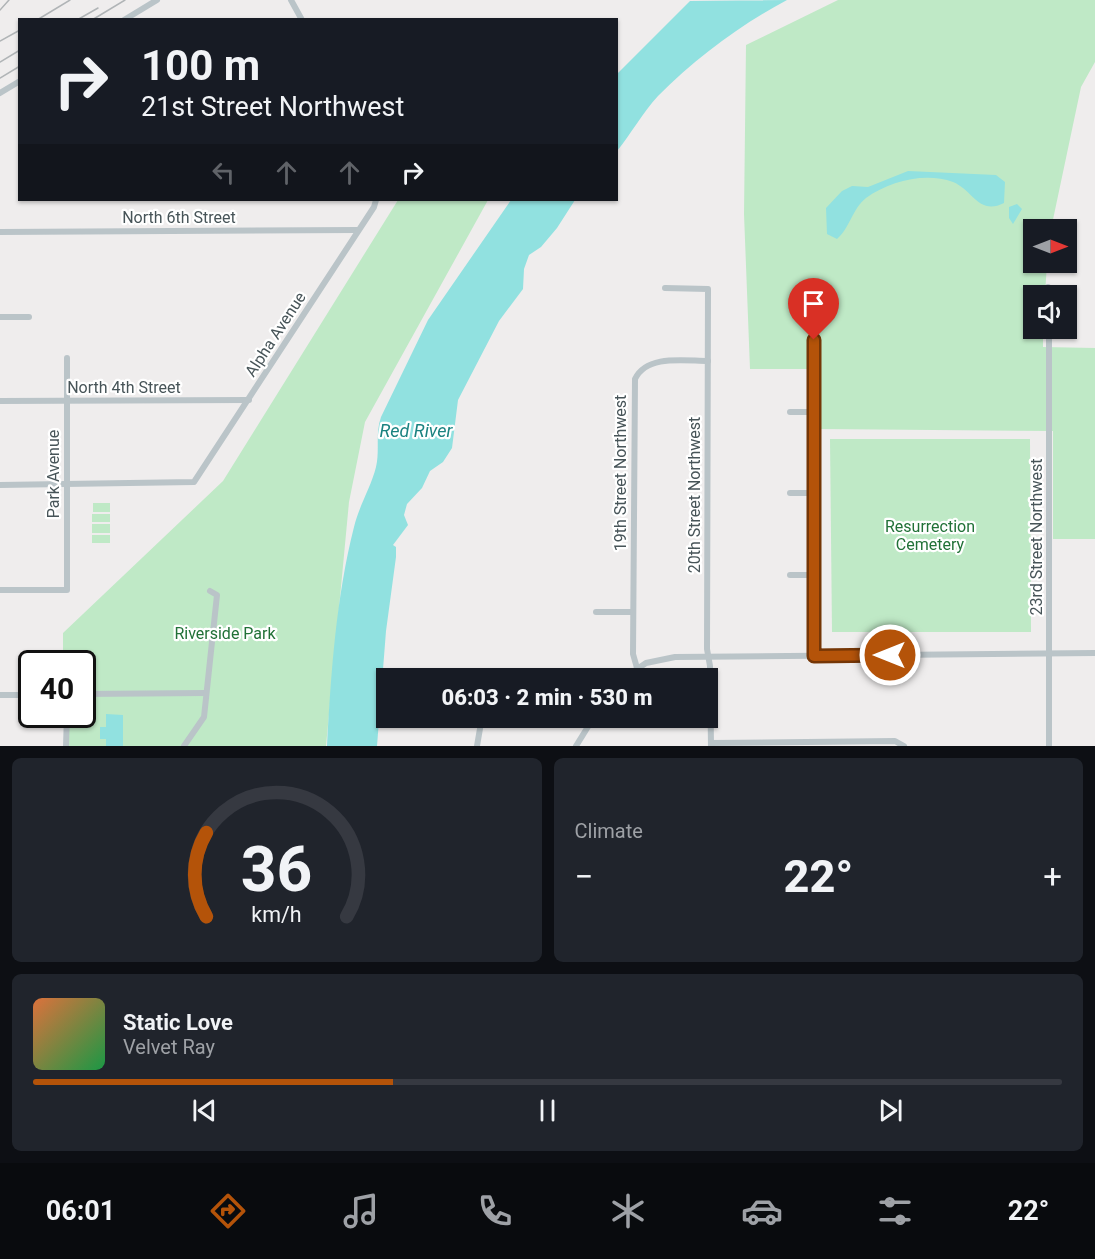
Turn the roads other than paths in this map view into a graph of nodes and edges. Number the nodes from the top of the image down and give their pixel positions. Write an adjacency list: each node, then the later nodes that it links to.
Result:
1 (157, 0): 3 (street)
2 (291, 0): 4 (street)
3 (127, 18)
4 (301, 18)
5 (18, 82): 6 (street)
6 (0, 93)
7 (376, 201): 8 (street, Alpha Avenue)
8 (357, 230): 9 (street, North 6th Street); 17 (street, Alpha Avenue)
9 (0, 232)
10 (664, 288): 16 (street, 20th Street Northwest)
11 (0, 317): 12 (street)
12 (29, 317)
13 (1049, 339): 33 (street, 23rd Street Northwest)
14 (814, 340): 21 (street)
15 (67, 358): 19 (street, Park Avenue)
16 (708, 361): 31 (street, 19th Street Northwest); 35 (street, 20th Street Northwest)
17 (249, 400): 19 (street, North 4th Street); 22 (street, Alpha Avenue)
18 (0, 401): 19 (street, North 4th Street)
19 (66, 401): 22 (street, Park Avenue)
20 (790, 412): 21 (street)
21 (813, 412): 25 (street)
22 (67, 484): 23 (street); 28 (street, Park Avenue)
23 (0, 485)
24 (790, 493): 25 (street)
25 (813, 493): 27 (street)
26 (790, 575): 27 (street)
27 (814, 575): 34 (street)
28 (0, 590)
29 (210, 591): 37 (street)
30 (596, 612): 31 (street)
31 (633, 612): 36 (street, 19th Street Northwest)
32 (1095, 653): 33 (street)
33 (1049, 654): 34 (street); 51 (street, 23rd Street Northwest)
34 (814, 656): 35 (street)
35 (709, 657): 36 (street); 44 (street, 20th Street Northwest)
36 (637, 668)
37 (206, 693): 39 (street); 48 (street)
38 (18, 694): 40 (street)
39 (96, 694)
40 (0, 695)
41 (67, 728): 47 (street)
42 (480, 728): 49 (street)
43 (587, 728): 50 (street)
44 (711, 744): 45 (street)
45 (794, 744): 46 (street)
46 (903, 744)
47 (66, 746)
48 (184, 746)
49 (477, 746)
50 (576, 746)
51 (1049, 746)

